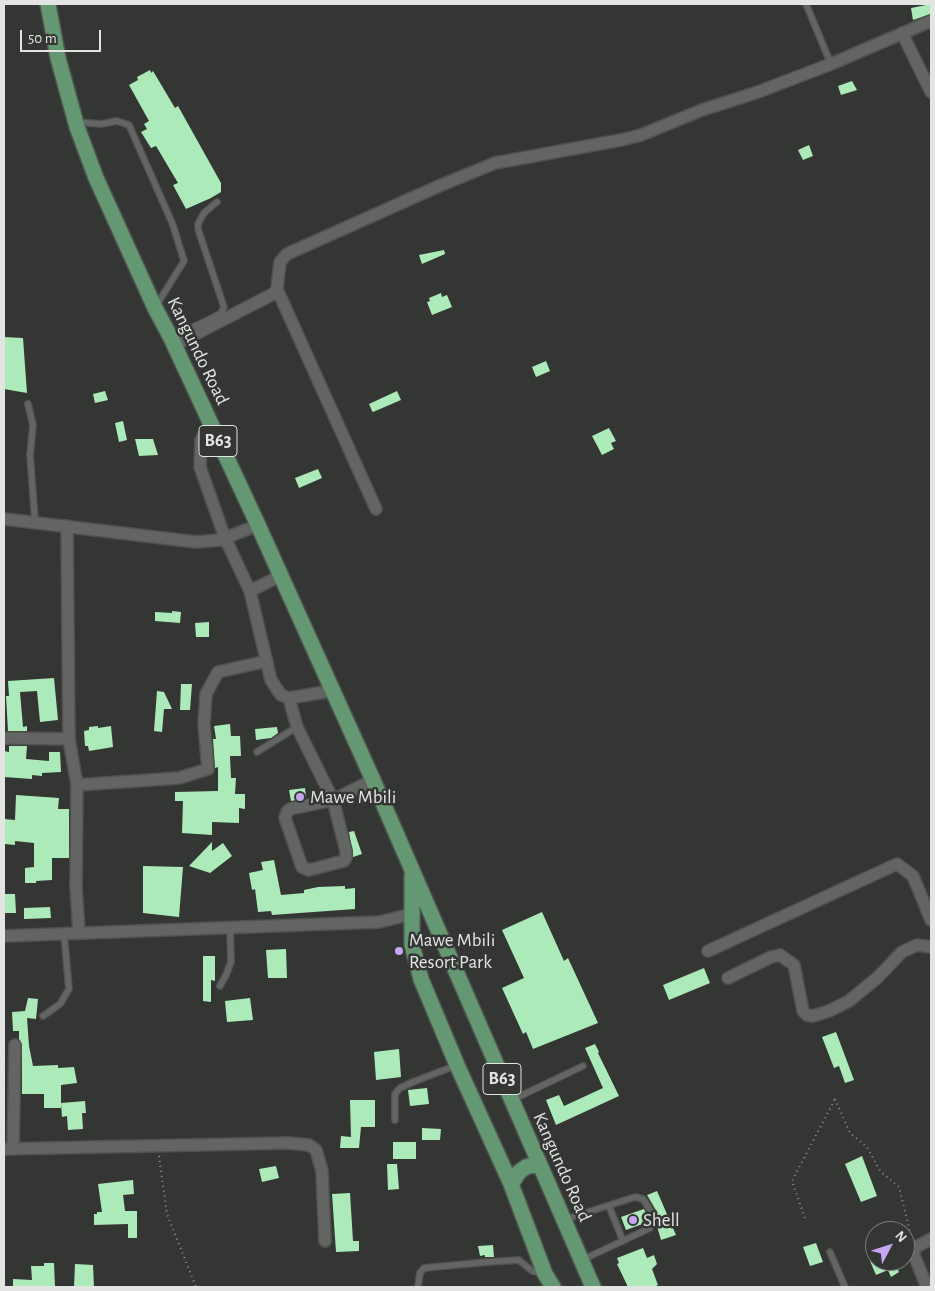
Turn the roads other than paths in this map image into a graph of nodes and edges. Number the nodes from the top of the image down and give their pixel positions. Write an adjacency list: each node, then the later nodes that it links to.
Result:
1 (48, 4): 7 (highway, Kangundo Road / B63)
2 (806, 4): 5 (lane)
3 (931, 21): 4 (street)
4 (902, 33): 5 (street); 6 (street)
5 (831, 64): 9 (street)
6 (931, 92)
7 (75, 122): 10 (highway, Kangundo Road / B63); 10 (lane)
8 (217, 202): 11 (lane)
9 (277, 289): 11 (street); 14 (street)
10 (155, 308): 11 (highway, Kangundo Road / B63)
11 (172, 342): 13 (highway, Kangundo Road / B63)
12 (28, 404): 16 (lane)
13 (211, 424): 17 (highway, Kangundo Road / B63); 19 (street)
14 (376, 509)
15 (4, 519): 16 (street)
16 (35, 521): 18 (street)
17 (258, 525): 19 (street); 20 (highway, Kangundo Road / B63)
18 (67, 526): 19 (street); 27 (street)
19 (225, 538): 21 (street)
20 (280, 576): 21 (street); 23 (highway, Kangundo Road / B63)
21 (250, 591): 22 (street)
22 (267, 661): 24 (street); 30 (street)
23 (331, 691): 24 (street); 29 (highway, Kangundo Road / B63)
24 (289, 698): 25 (street)
25 (297, 726): 28 (lane); 31 (street)
26 (4, 738): 27 (street)
27 (69, 739): 30 (street)
28 (257, 752)
29 (373, 780): 31 (street); 32 (highway, Kangundo Road / B63)
30 (77, 785): 36 (street)
31 (333, 800): 31 (street)
32 (412, 870): 33 (highway, Kangundo Road / B63); 47 (highway, Kangundo Road / B63)
33 (412, 914): 35 (street); 45 (highway, Kangundo Road / B63)
34 (931, 920): 40 (street)
35 (230, 928): 36 (street); 42 (lane)
36 (79, 933): 37 (street)
37 (64, 934): 38 (street); 43 (lane)
38 (4, 936)
39 (931, 947): 41 (street)
40 (708, 951)
41 (728, 978)
42 (220, 986)
43 (43, 1016)
44 (15, 1046): 49 (street)
45 (456, 1065): 48 (lane); 51 (highway, Kangundo Road / B63)
46 (583, 1066): 47 (lane)
47 (512, 1100): 50 (highway, Kangundo Road / B63)
48 (395, 1120)
49 (8, 1149): 55 (street)
50 (540, 1167): 51 (highway); 53 (highway, Kangundo Road / B63)
51 (511, 1184): 59 (highway, Kangundo Road / B63)
52 (609, 1206): 53 (lane); 56 (lane); 56 (lane)
53 (564, 1220): 58 (highway, Kangundo Road / B63)
54 (931, 1239): 63 (street)
55 (325, 1240)
56 (623, 1241): 58 (lane)
57 (830, 1252): 62 (lane)
58 (581, 1260): 61 (highway, Kangundo Road / B63)
59 (549, 1281): 60 (lane)
60 (418, 1287)
61 (593, 1287)
62 (845, 1287)
63 (927, 1287)

